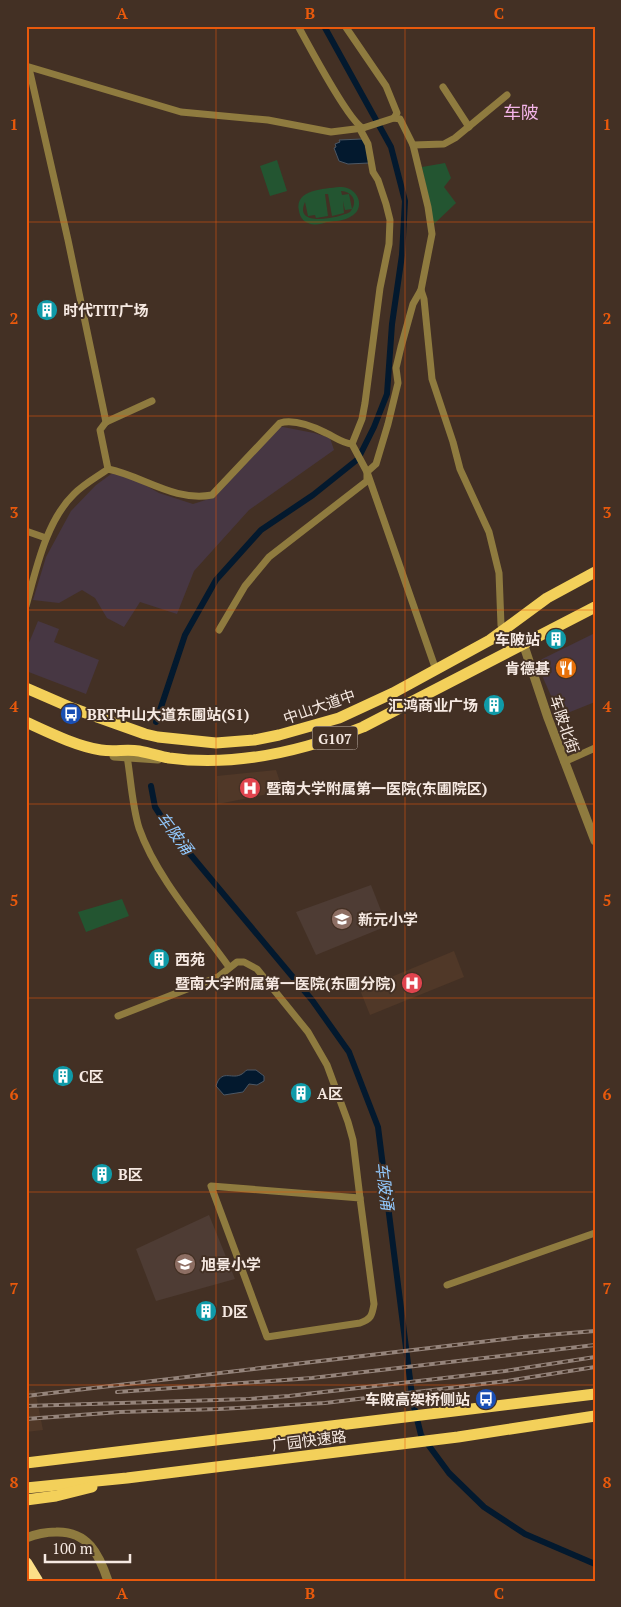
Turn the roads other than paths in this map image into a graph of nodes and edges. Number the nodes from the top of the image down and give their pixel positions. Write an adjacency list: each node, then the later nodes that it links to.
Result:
1 (298, 26): 8 (street)
2 (345, 26): 6 (street)
3 (28, 67): 8 (street); 12 (street)
4 (443, 87): 7 (street)
5 (507, 95): 7 (street)
6 (394, 118): 8 (street); 9 (street)
7 (468, 127): 9 (street)
8 (363, 128): 13 (street)
9 (413, 145): 10 (street)
10 (421, 290): 15 (street); 22 (street)
11 (152, 401): 12 (street)
12 (106, 422): 14 (street)
13 (352, 444): 14 (street); 15 (street)
14 (108, 469): 17 (street)
15 (367, 472): 21 (street); 24 (street)
16 (26, 531): 17 (street)
17 (46, 538): 19 (street)
18 (595, 572): 22 (highway, 中山大道中 / G107)
19 (26, 606)
20 (595, 607): 23 (highway, G107)
21 (219, 630)
22 (504, 631): 24 (highway, 中山大道中 / G107)
23 (523, 643): 30 (highway, G107); 31 (street, 车陂北街)
24 (436, 670): 25 (highway, 中山大道中 / G107)
25 (26, 688)
26 (26, 722): 27 (highway)
27 (92, 748): 29 (street); 30 (highway)
28 (595, 748): 31 (street)
29 (127, 756): 30 (street); 33 (street)
30 (169, 758)
31 (564, 762): 32 (street, 车陂北街)
32 (595, 841)
33 (229, 966): 34 (street); 35 (street)
34 (118, 1016)
35 (360, 1198): 35 (street)
36 (595, 1233): 37 (street)
37 (447, 1285)
38 (595, 1392): 40 (highway, 广园快速路)
39 (595, 1416): 41 (highway, 广园快速路)
40 (26, 1463)
41 (128, 1478): 42 (highway, 广园快速路); 43 (highway)
42 (26, 1488)
43 (26, 1500)
44 (26, 1538): 47 (street)
45 (26, 1564): 46 (highway)
46 (37, 1581)
47 (108, 1581)

